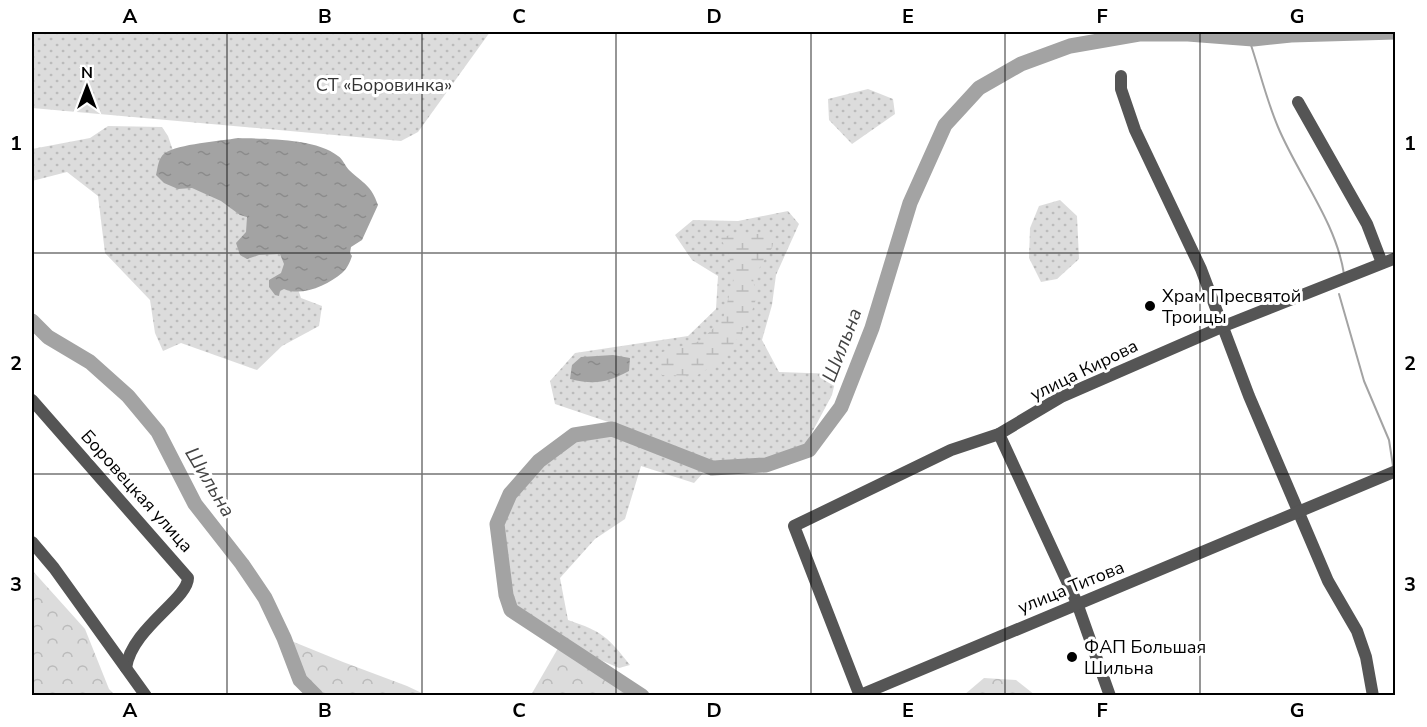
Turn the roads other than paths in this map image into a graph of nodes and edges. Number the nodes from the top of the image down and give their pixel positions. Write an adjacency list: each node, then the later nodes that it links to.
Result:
1 (1121, 76): 5 (street)
2 (1298, 102): 4 (street)
3 (1395, 258): 4 (street, улица Кирова)
4 (1382, 263): 5 (street, улица Кирова)
5 (1224, 326): 7 (street, улица Кирова); 9 (street)
6 (32, 400): 12 (street, Боровецкая улица)
7 (999, 434): 11 (street); 13 (street, улица Кирова)
8 (1395, 471): 9 (street, улица Титова)
9 (1299, 513): 11 (street, улица Титова); 16 (street)
10 (32, 542): 12 (street)
11 (1077, 603): 13 (street, улица Титова); 15 (street)
12 (126, 668): 14 (street)
13 (860, 695)
14 (146, 696)
15 (1110, 696)
16 (1373, 696)

